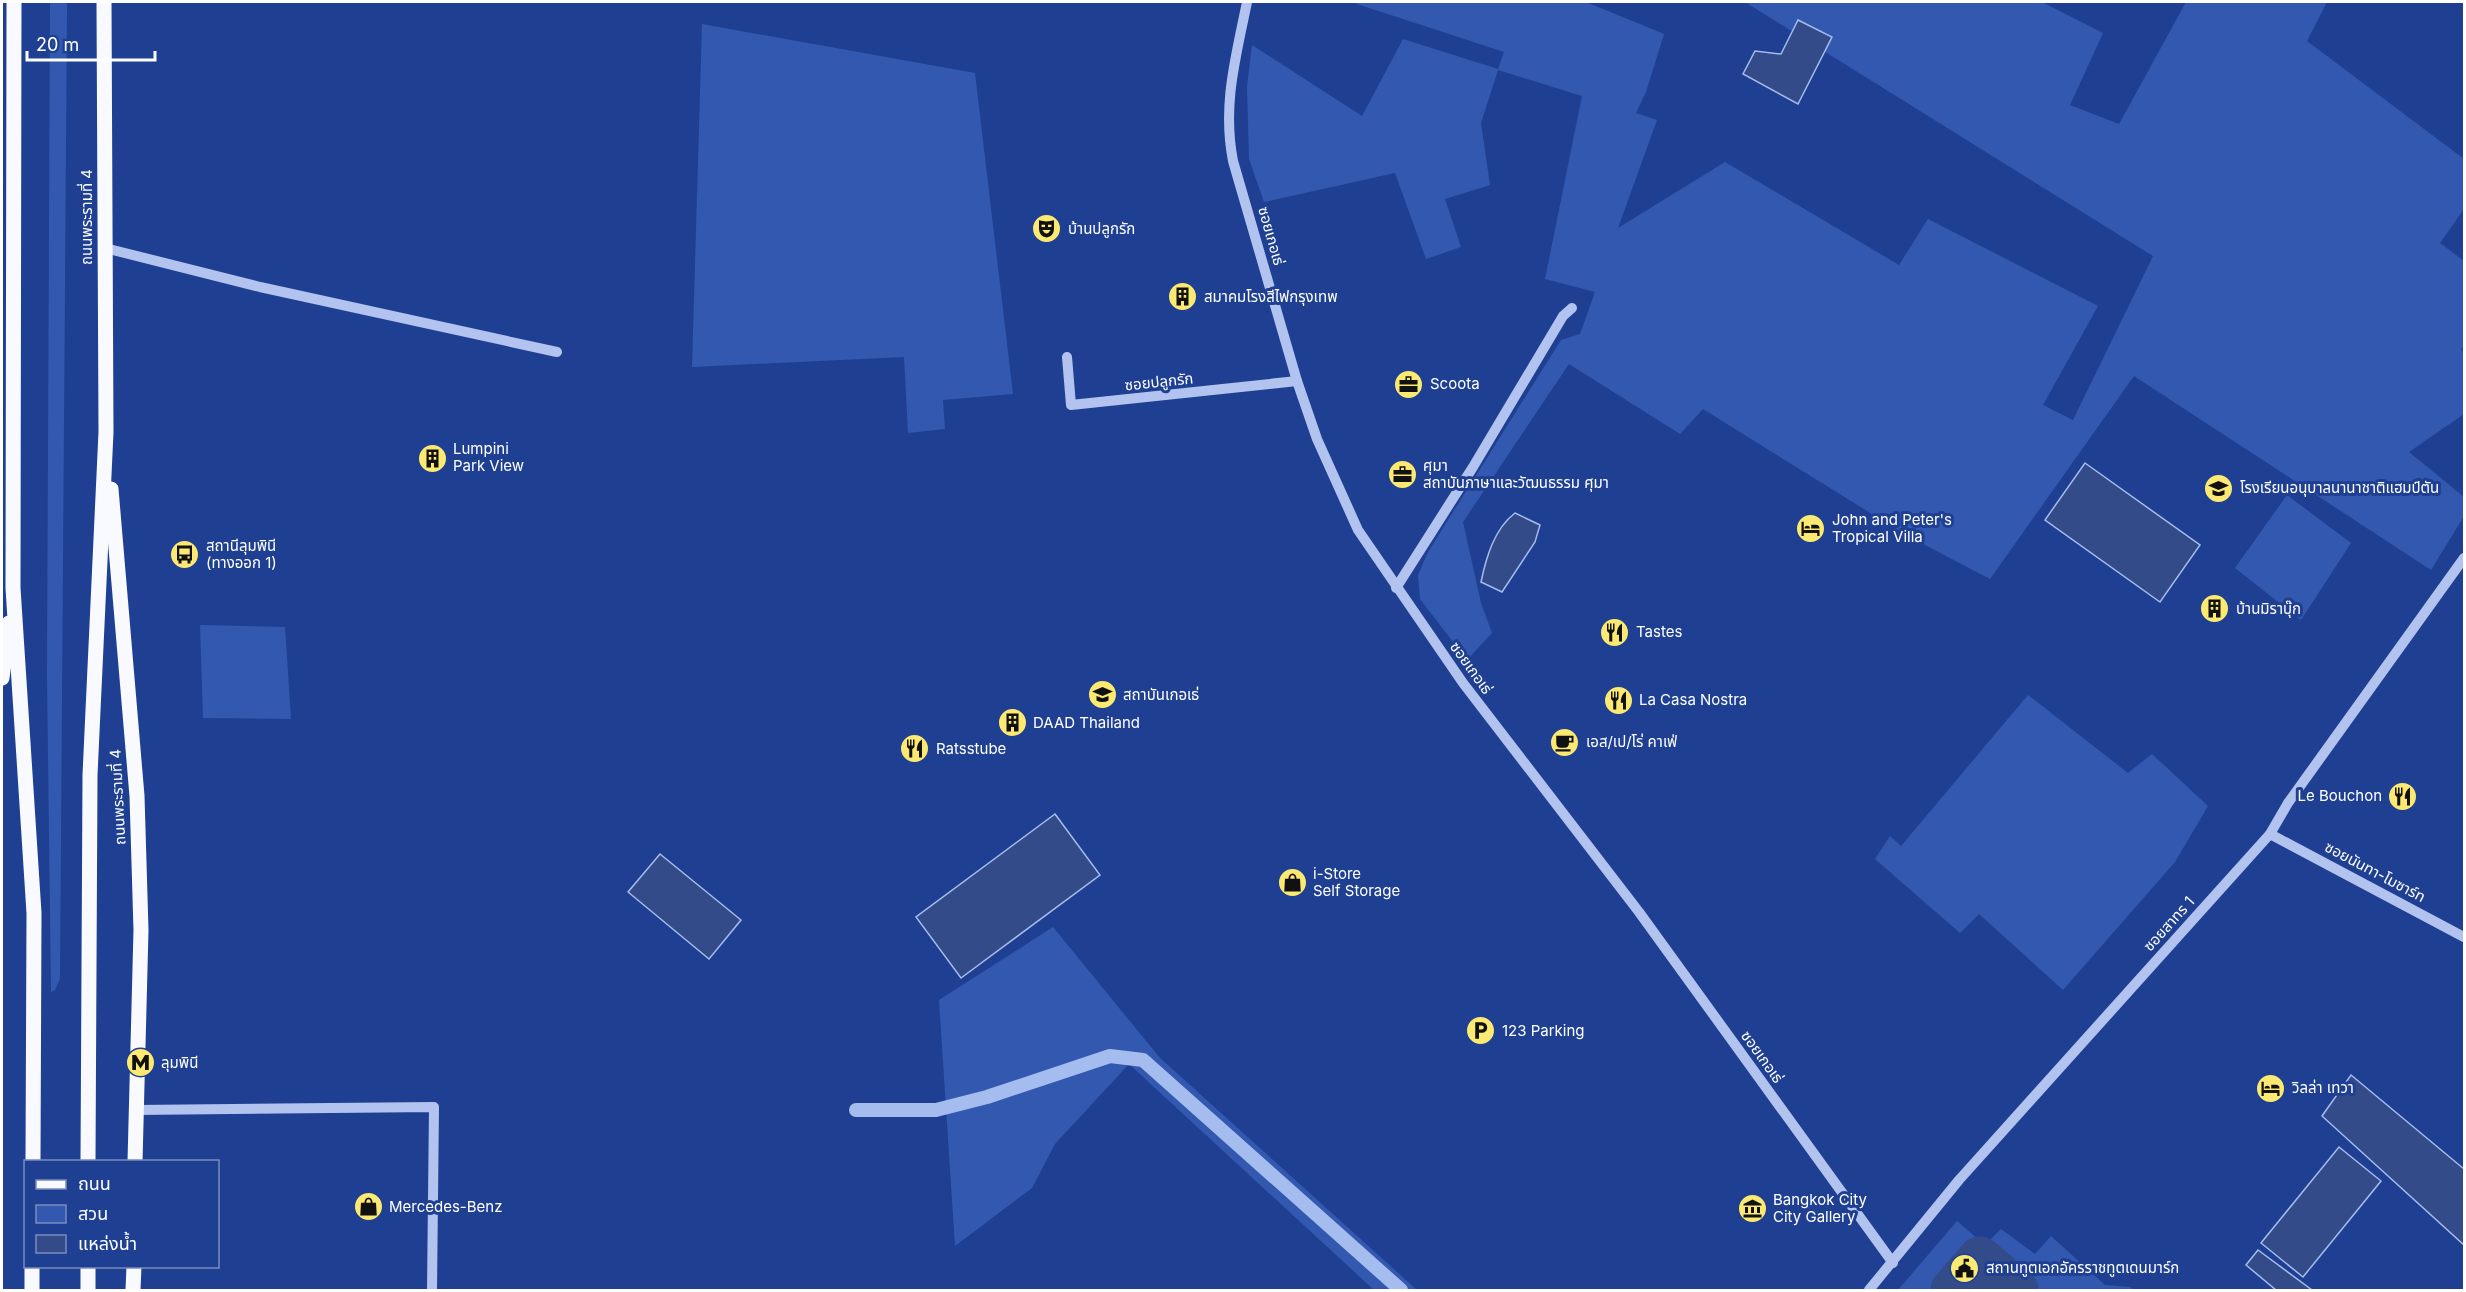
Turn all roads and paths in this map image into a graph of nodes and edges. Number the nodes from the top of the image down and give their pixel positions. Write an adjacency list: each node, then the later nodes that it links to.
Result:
1 (14, 2): 11 (main road)
2 (104, 2): 4 (main road, ถนนพระรามที่ 4)
3 (1247, 2): 8 (street, ซอยเกอเธ่)
4 (105, 248): 6 (street); 9 (main road, ถนนพระรามที่ 4)
5 (1572, 308): 12 (street)
6 (557, 352)
7 (1067, 357): 8 (street, ซอยปลูกรัก)
8 (1297, 381): 12 (street, ซอยเกอเธ่)
9 (106, 432): 16 (main road, ถนนพระรามที่ 4); 18 (main road, ถนนพระรามที่ 4)
10 (2464, 558): 14 (street, ซอยสาทร 1)
11 (13, 588): 13 (main road); 17 (main road)
12 (1396, 588): 20 (street, ซอยเกอเธ่)
13 (2, 678)
14 (2270, 834): 15 (street, ซอยนันทา-โมซาร์ท); 20 (street, ซอยสาทร 1)
15 (2464, 937)
16 (136, 1110): 19 (main road, ถนนพระรามที่ 4); 27 (street)
17 (33, 1160)
18 (88, 1160)
19 (135, 1160)
20 (1893, 1263): 28 (street, ซอยสาทร 1)
21 (32, 1268): 24 (main road)
22 (88, 1268): 25 (main road)
23 (134, 1268): 26 (main road)
24 (32, 1290)
25 (88, 1290)
26 (133, 1290)
27 (432, 1290)
28 (1869, 1290)

